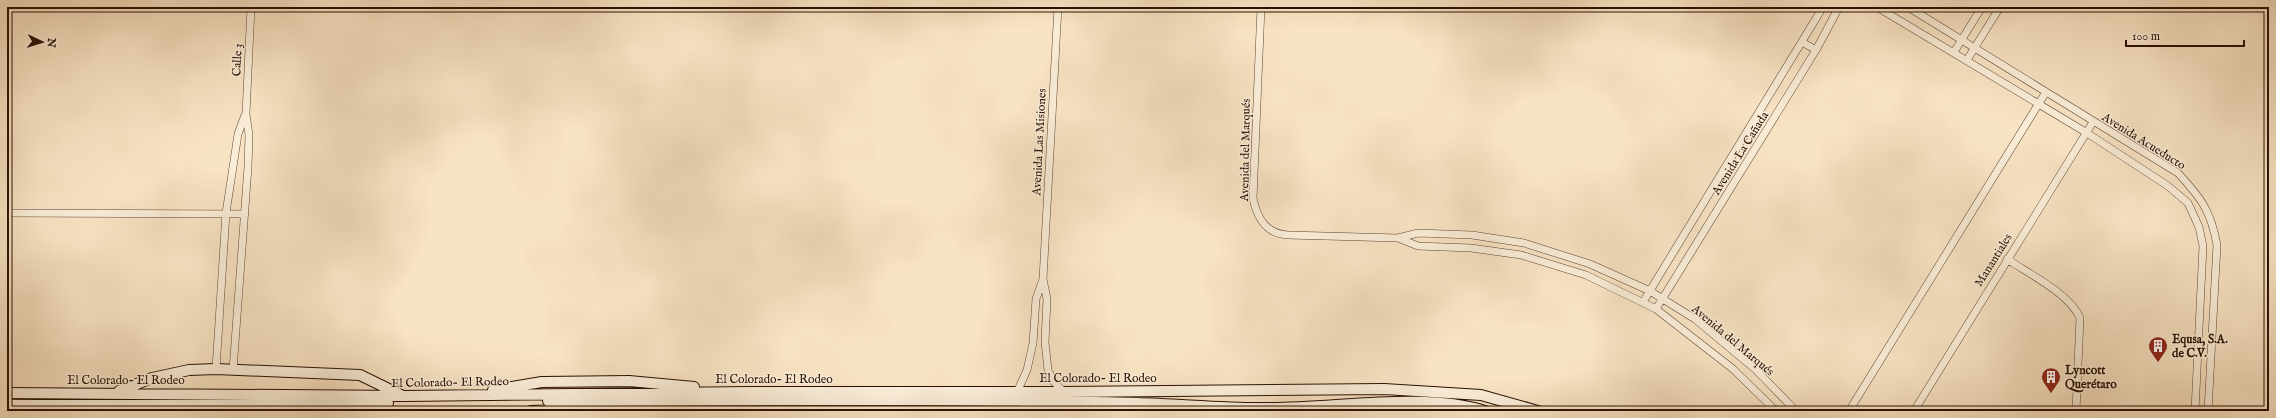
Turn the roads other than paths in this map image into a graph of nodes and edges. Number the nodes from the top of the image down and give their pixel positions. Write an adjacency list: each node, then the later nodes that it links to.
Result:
1 (251, 7): 18 (street, Calle 3)
2 (1058, 7): 30 (street, Avenida Las Misiones)
3 (1261, 7): 24 (street, Avenida del Marqués)
4 (1823, 7): 11 (street)
5 (1839, 7): 13 (street, Avenida La Cañada)
6 (1877, 7): 14 (street)
7 (1908, 7): 10 (street, Avenida Acueducto)
8 (1982, 7): 10 (street)
9 (2000, 7): 12 (street)
10 (1962, 40): 12 (street, Avenida Acueducto); 14 (street)
11 (1802, 42): 13 (street); 31 (street)
12 (1975, 48): 15 (street); 16 (street, Avenida Acueducto)
13 (1816, 50): 32 (street, Avenida La Cañada)
14 (1954, 52): 15 (street)
15 (1967, 60): 17 (street)
16 (2046, 92): 17 (street); 19 (street, Avenida Acueducto)
17 (2038, 104): 20 (street); 53 (street)
18 (246, 114): 22 (street); 23 (street)
19 (2093, 122): 20 (street, Manantiales); 25 (street, Avenida Acueducto)
20 (2087, 133): 26 (street); 28 (street, Manantiales)
21 (7, 213): 22 (street)
22 (226, 213): 23 (street); 38 (street)
23 (245, 214): 40 (street)
24 (1398, 238): 27 (street, Avenida del Marqués); 29 (street, Avenida del Marqués)
25 (2217, 245): 26 (street); 37 (street, Avenida Acueducto)
26 (2203, 246): 36 (street)
27 (1564, 256): 29 (street); 31 (street, Avenida del Marqués)
28 (2007, 259): 61 (street, Manantiales); 62 (street)
29 (1560, 268): 33 (street, Avenida del Marqués)
30 (1043, 279): 42 (street, Avenida Las Misiones); 43 (street, Avenida Las Misiones)
31 (1650, 291): 32 (street, Avenida del Marqués); 33 (street)
32 (1663, 299): 34 (street, Avenida La Cañada); 35 (street, Avenida del Marqués)
33 (1644, 302): 34 (street, Avenida del Marqués)
34 (1656, 310): 39 (street, Avenida del Marqués)
35 (1742, 358): 39 (street); 41 (street, Avenida del Marqués)
36 (2197, 361): 37 (street); 63 (street)
37 (2211, 362): 64 (street, Avenida Acueducto)
38 (216, 368): 40 (main road); 45 (main road)
39 (1733, 369): 47 (street, Avenida del Marqués)
40 (233, 370): 46 (main road)
41 (1774, 389): 47 (street); 60 (street, Avenida del Marqués)
42 (1017, 392): 43 (main road, El Colorado- El Rodeo); 46 (main road, El Colorado- El Rodeo)
43 (1064, 392): 58 (main road, El Colorado- El Rodeo)
44 (7, 393): 45 (main road, El Colorado- El Rodeo)
45 (114, 393): 46 (main road, El Colorado- El Rodeo)
46 (405, 396)
47 (1763, 398): 59 (street, Avenida del Marqués)
48 (570, 401): 49 (main road, El Colorado- El Rodeo); 52 (main road, El Colorado- El Rodeo); 55 (main road)
49 (131, 404): 51 (main road, El Colorado- El Rodeo); 54 (main road)
50 (1368, 404): 52 (main road, El Colorado- El Rodeo); 56 (street); 57 (main road, El Colorado- El Rodeo)
51 (7, 405)
52 (1024, 406)
53 (1849, 410)
54 (152, 411)
55 (531, 411)
56 (1410, 411)
57 (1485, 411)
58 (1538, 411)
59 (1776, 411)
60 (1796, 411)
61 (1914, 411)
62 (2076, 411)
63 (2195, 411)
64 (2208, 411)

